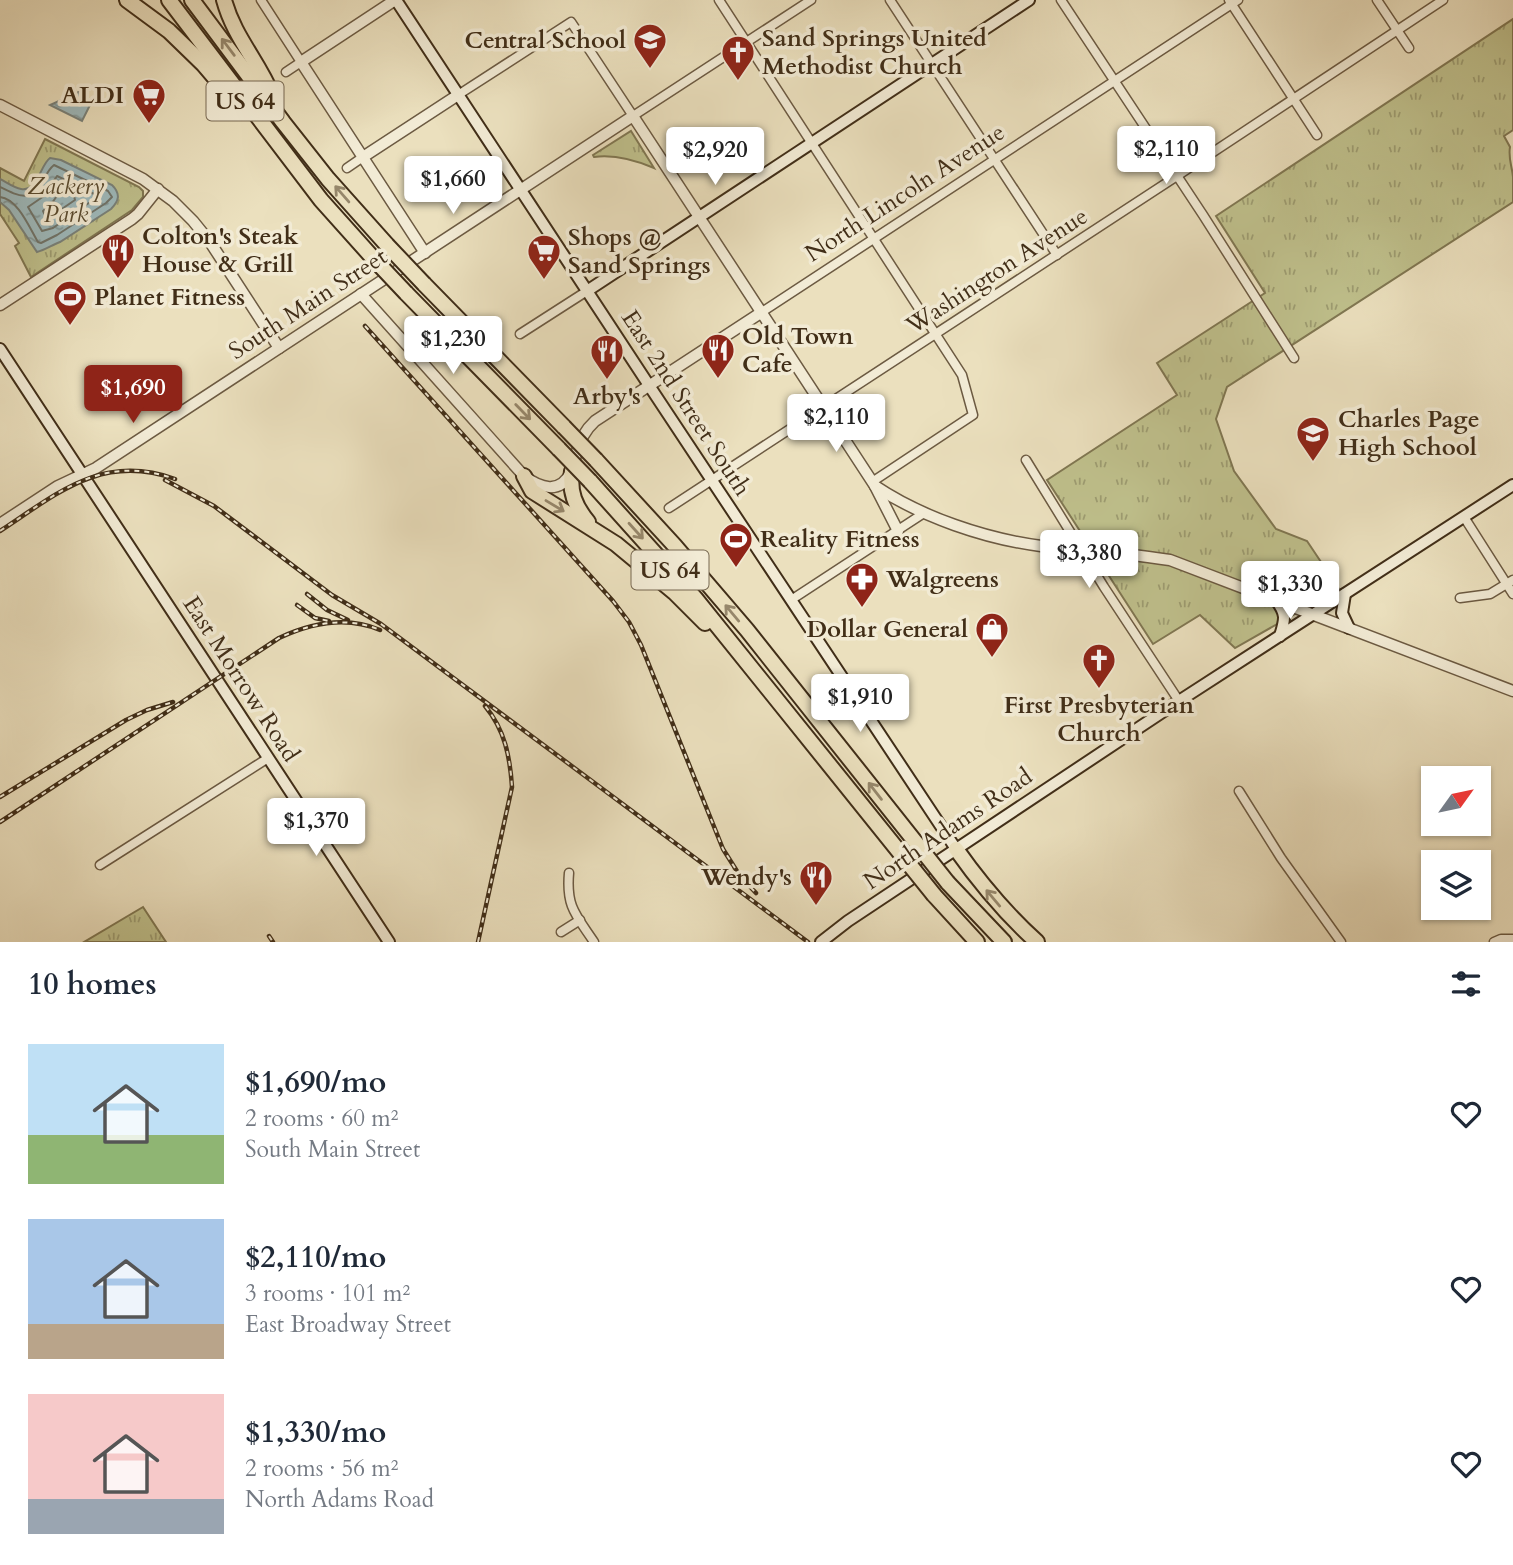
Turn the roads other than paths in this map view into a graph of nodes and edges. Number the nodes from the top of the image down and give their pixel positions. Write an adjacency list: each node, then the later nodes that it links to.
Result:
1 (127, 0): 35 (highway)
2 (169, 0): 35 (highway, US 64)
3 (192, 0): 26 (highway, US 64, one-way to 3)
4 (224, 0): 26 (highway)
5 (261, 0): 18 (street)
6 (396, 0): 18 (street); 22 (main road, East 2nd Street South)
7 (719, 0): 16 (street)
8 (811, 0): 16 (street)
9 (890, 0): 19 (street)
10 (1029, 0): 19 (main road)
11 (1061, 0): 21 (street)
12 (1377, 0): 15 (street)
13 (1443, 0): 15 (street, Washington Avenue)
14 (1233, 1): 21 (street, North Lincoln Avenue); 23 (street)
15 (1396, 30): 17 (street); 23 (street, Washington Avenue)
16 (747, 43): 25 (street); 28 (street)
17 (1409, 48)
18 (301, 62): 20 (street); 29 (street)
19 (933, 64): 28 (main road); 30 (street)
20 (286, 72)
21 (1114, 81): 30 (street, North Lincoln Avenue); 32 (street)
22 (458, 95): 25 (street); 29 (street); 34 (main road, East 2nd Street South)
23 (1294, 99): 27 (street); 32 (street, Washington Avenue)
24 (0, 104): 33 (street)
25 (633, 116): 34 (street, South Main Street); 36 (street)
26 (283, 122): 89 (highway, US 64, one-way to 26, bridge)
27 (1317, 135)
28 (812, 142): 36 (main road); 37 (street)
29 (363, 157): 31 (street); 38 (street)
30 (995, 159): 37 (street, North Lincoln Avenue); 39 (street)
31 (347, 168)
32 (1177, 176): 39 (street, Washington Avenue); 48 (street)
33 (158, 189): 42 (street); 46 (street)
34 (521, 190): 38 (street, South Main Street); 40 (main road, East 2nd Street South)
35 (321, 200): 74 (highway, US 64, one-way to 74, bridge)
36 (699, 217): 40 (main road); 43 (street)
37 (874, 238): 43 (street, North Lincoln Avenue); 44 (street)
38 (425, 253): 41 (street, South Main Street)
39 (1057, 255): 44 (street, Washington Avenue)
40 (587, 290): 45 (street); 49 (main road, East 2nd Street South)
41 (361, 294): 46 (street, South Main Street); 54 (street)
42 (0, 305)
43 (762, 312): 49 (street, North Lincoln Avenue); 50 (street)
44 (937, 333): 50 (street, Washington Avenue); 56 (street)
45 (520, 334)
46 (278, 348): 53 (street, South Main Street)
47 (0, 349): 53 (main road, East Morrow Road)
48 (1294, 358)
49 (649, 386): 52 (street, North Lincoln Avenue); 55 (main road, East 2nd Street South)
50 (824, 407): 55 (street, Washington Avenue); 56 (street)
51 (1026, 460): 64 (street)
52 (572, 471): 54 (street); 62 (highway)
53 (81, 474): 61 (street, South Main Street); 77 (main road, East Morrow Road)
54 (524, 477): 62 (highway, one-way to 62)
55 (712, 481): 58 (street, Washington Avenue); 69 (main road, East 2nd Street South)
56 (873, 484): 59 (street); 63 (street)
57 (1513, 485): 60 (main road, North Adams Road)
58 (669, 508)
59 (924, 513): 63 (street); 64 (street)
60 (1464, 517): 65 (street); 66 (main road, North Adams Road)
61 (0, 524)
62 (594, 529): 74 (highway)
63 (898, 531): 69 (street)
64 (1082, 549): 70 (street); 76 (street)
65 (1510, 582): 67 (street); 68 (street)
66 (1345, 594): 71 (main road, North Adams Road); 72 (main road)
67 (1513, 594)
68 (1460, 598)
69 (791, 600): 79 (main road, East 2nd Street South)
70 (1276, 600): 71 (street); 73 (main road)
71 (1314, 614): 72 (street); 73 (main road, North Adams Road)
72 (1349, 628): 75 (street)
73 (1280, 636): 76 (main road, North Adams Road)
74 (747, 662): 88 (highway, US 64, bridge)
75 (1513, 691)
76 (1179, 701): 79 (main road, North Adams Road)
77 (268, 758): 80 (street); 85 (main road, East Morrow Road)
78 (1239, 791): 91 (street)
79 (956, 849): 87 (main road, North Adams Road); 90 (highway, one-way to 79)
80 (100, 865)
81 (569, 873): 82 (street)
82 (579, 920): 83 (street); 86 (street)
83 (561, 932)
84 (1513, 939): 92 (street)
85 (390, 942)
86 (594, 942)
87 (821, 942)
88 (976, 942)
89 (1004, 942)
90 (1037, 942)
91 (1341, 942)
92 (1494, 942)

